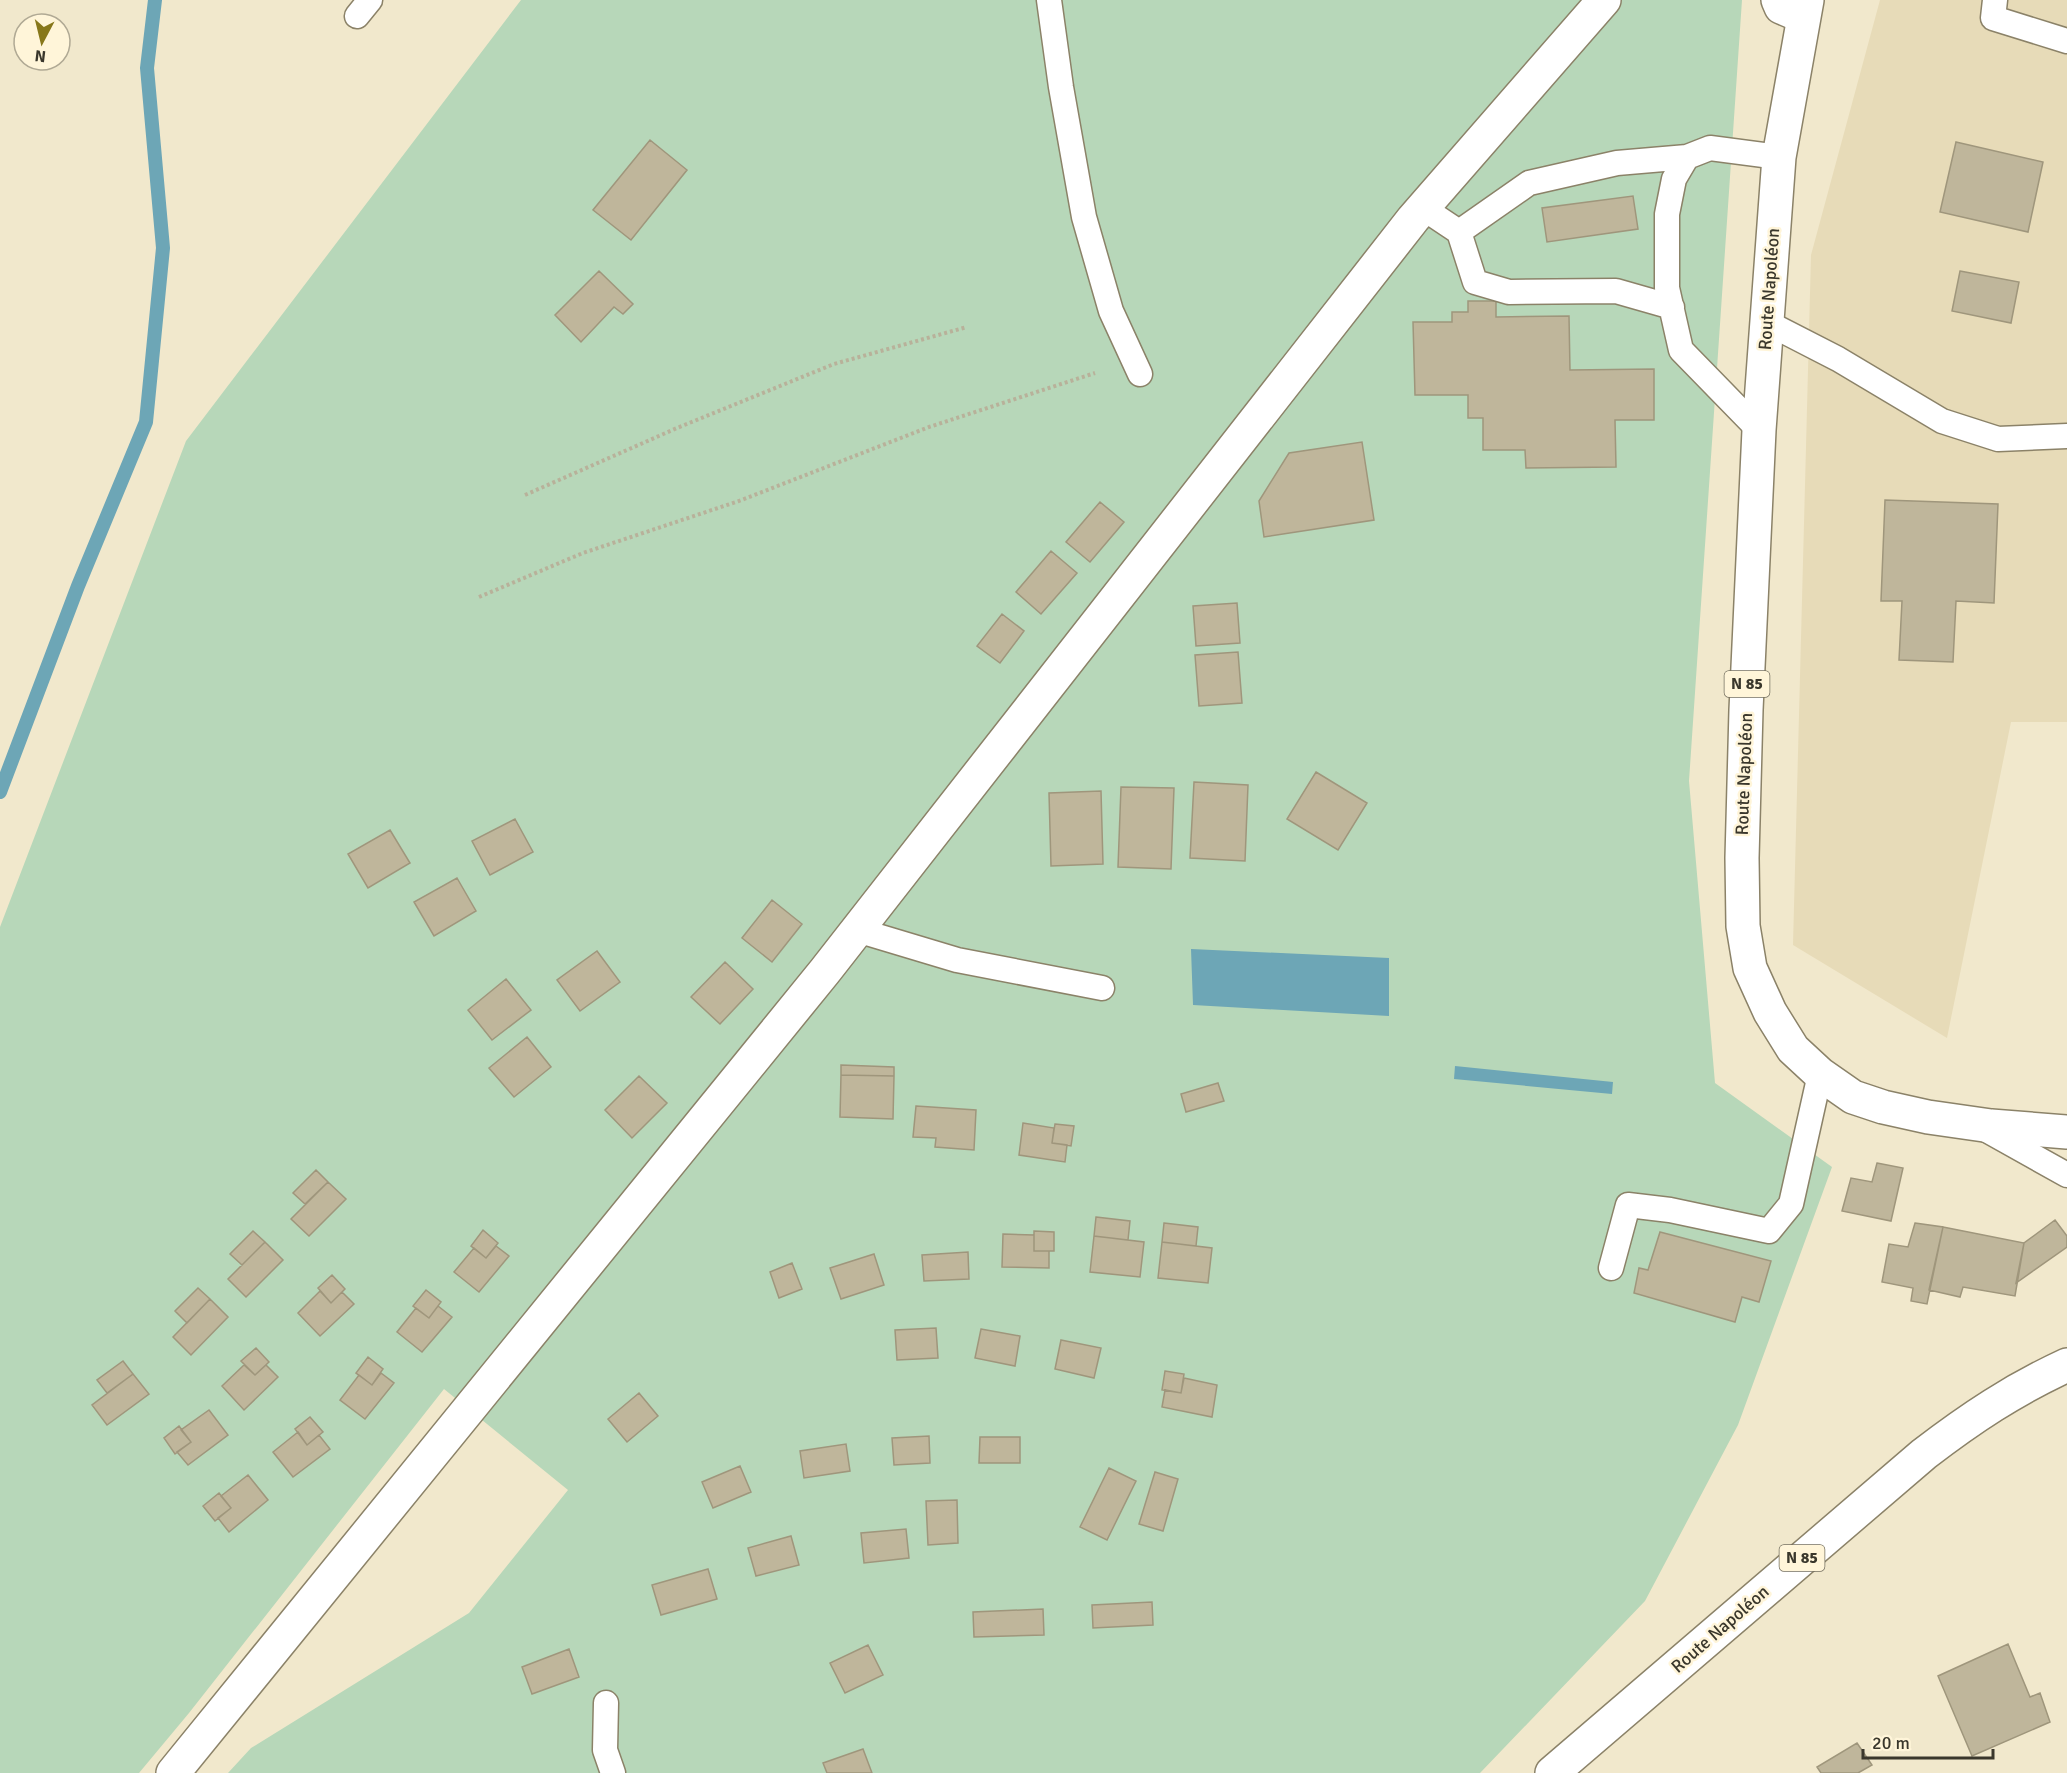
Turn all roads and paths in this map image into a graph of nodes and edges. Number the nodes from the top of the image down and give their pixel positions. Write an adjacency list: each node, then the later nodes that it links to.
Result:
1 (1049, 0): 14 (lane)
2 (1604, 0): 8 (street)
3 (1995, 0): 5 (lane)
4 (1796, 5): 7 (street, Route Napoléon / N 85)
5 (2067, 41)
6 (1687, 157): 7 (lane); 9 (lane); 10 (lane)
7 (1779, 157): 11 (street, Route Napoléon / N 85)
8 (1422, 208): 9 (lane); 19 (street)
9 (1459, 232): 10 (lane)
10 (1672, 307): 15 (lane)
11 (1766, 322): 15 (street, Route Napoléon / N 85); 16 (lane)
12 (967, 327): 17 (path)
13 (1095, 373): 18 (path)
14 (1140, 374)
15 (1759, 430): 21 (street, Route Napoléon / N 85)
16 (2067, 436)
17 (525, 495)
18 (479, 597)
19 (857, 930): 20 (lane); 28 (street)
20 (1102, 988)
21 (1820, 1074): 22 (street, Route Napoléon / N 85); 25 (lane)
22 (1973, 1123): 23 (street, Route Napoléon / N 85); 24 (lane)
23 (2067, 1131)
24 (2067, 1175)
25 (1611, 1268)
26 (2067, 1365): 30 (street, Route Napoléon / N 85)
27 (606, 1702): 29 (lane)
28 (173, 1773)
29 (614, 1773)
30 (1552, 1773)

